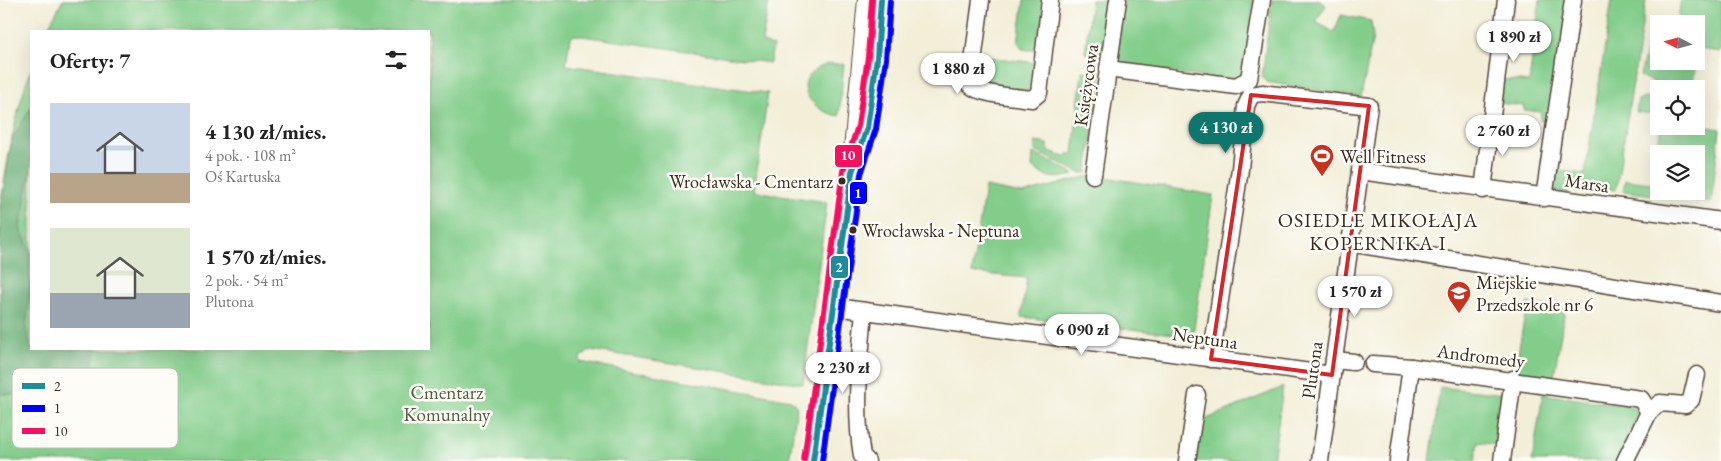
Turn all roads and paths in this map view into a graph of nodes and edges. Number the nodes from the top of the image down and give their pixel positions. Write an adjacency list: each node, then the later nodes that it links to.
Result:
1 (868, 0): 11 (main road)
2 (881, 0): 11 (main road)
3 (981, 0): 4 (street)
4 (1050, 0)
5 (1118, 0): 9 (street, Księżycowa)
6 (1262, 0): 9 (street)
7 (1506, 0): 13 (street)
8 (1573, 0): 14 (street)
9 (1108, 69): 12 (street, Księżycowa)
10 (1360, 171): 13 (street, Marsa); 16 (street, Plutona); 20 (street, Plutona)
11 (852, 172): 18 (main road)
12 (1093, 175)
13 (1483, 190): 14 (street, Marsa)
14 (1544, 198): 15 (street, Marsa)
15 (1721, 221)
16 (1349, 243): 17 (street); 23 (street, Plutona)
17 (1721, 303)
18 (836, 307): 19 (street, Neptuna); 29 (main road)
19 (864, 311): 20 (street, Neptuna); 30 (street)
20 (1211, 359): 23 (street, Neptuna)
21 (1354, 362): 23 (street, Neptuna)
22 (1373, 364): 24 (street)
23 (1333, 367): 32 (street, Plutona)
24 (1410, 367): 26 (street, Andromedy); 33 (street, Andromedy)
25 (1697, 375): 28 (street)
26 (1513, 380): 28 (street, Andromedy); 34 (street)
27 (1197, 395): 31 (street)
28 (1645, 406): 35 (street)
29 (813, 461)
30 (868, 461)
31 (1187, 461)
32 (1320, 461)
33 (1398, 461)
34 (1502, 461)
35 (1625, 461)

